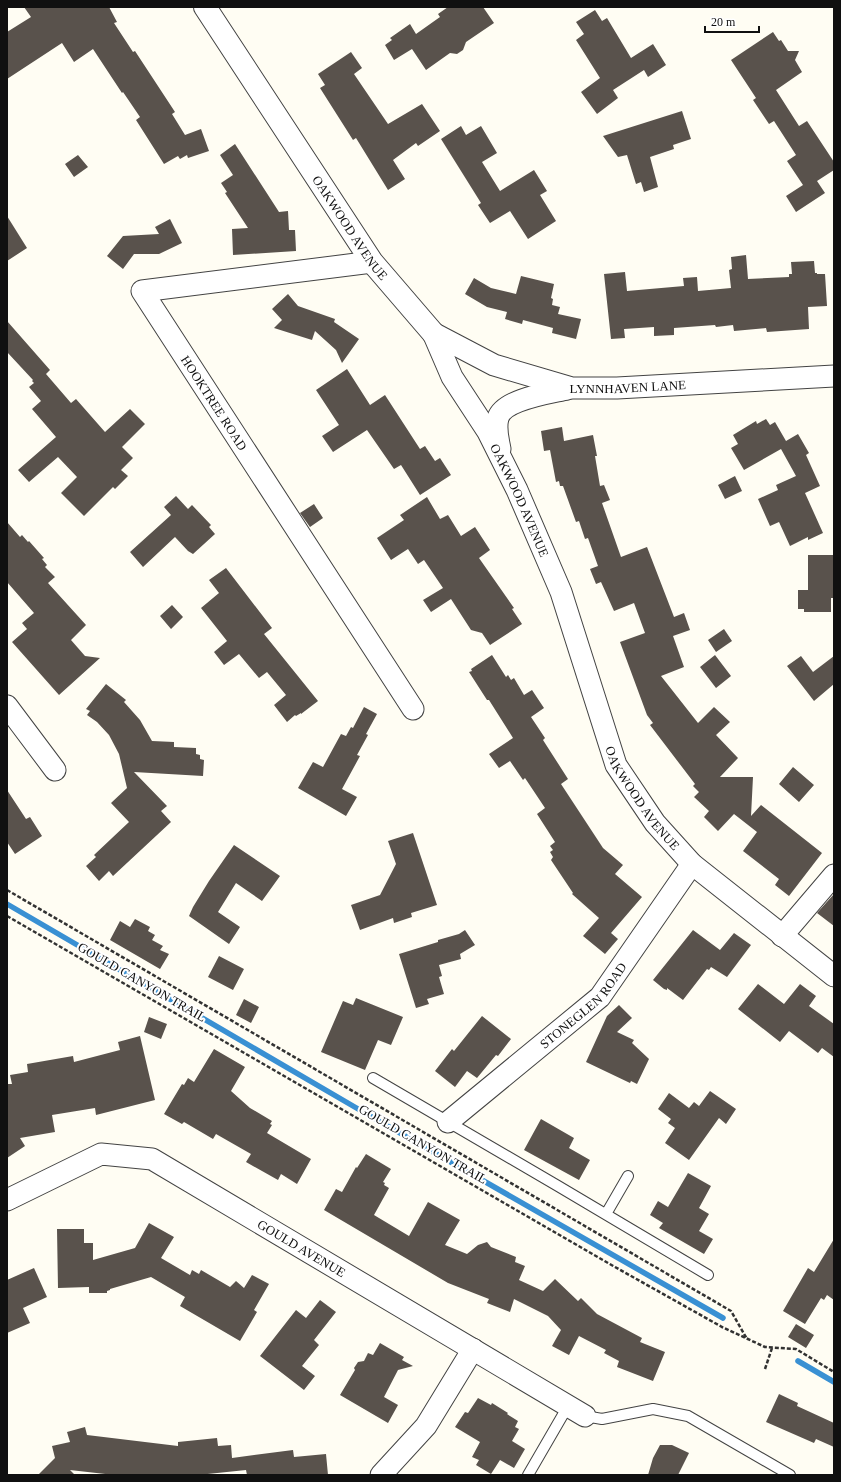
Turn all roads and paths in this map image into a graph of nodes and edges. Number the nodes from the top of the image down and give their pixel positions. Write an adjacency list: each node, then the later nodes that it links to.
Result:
1 (205, 7): 2 (street, OAKWOOD AVENUE)
2 (372, 262): 3 (street, OAKWOOD AVENUE); 8 (street, HOOKTREE ROAD)
3 (433, 333): 5 (street, LYNNHAVEN LANE); 6 (street, OAKWOOD AVENUE)
4 (834, 376): 5 (street, LYNNHAVEN LANE)
5 (572, 388): 6 (street)
6 (502, 459): 10 (street, OAKWOOD AVENUE)
7 (7, 706): 9 (street)
8 (413, 709)
9 (55, 770)
10 (692, 864): 14 (street, OAKWOOD AVENUE); 17 (street, STONEGLEN ROAD)
11 (834, 875): 14 (street)
12 (7, 890): 22 (path)
13 (7, 916): 22 (path, GOULD CANYON TRAIL)
14 (782, 936): 15 (street, OAKWOOD AVENUE)
15 (834, 976)
16 (373, 1078): 17 (lane)
17 (448, 1122): 20 (lane)
18 (628, 1176): 20 (lane)
19 (7, 1200): 24 (street, GOULD AVENUE)
20 (606, 1214): 21 (lane)
21 (708, 1275)
22 (747, 1339): 23 (path, GOULD CANYON TRAIL)
23 (772, 1348): 25 (path); 26 (path, GOULD CANYON TRAIL)
24 (473, 1349): 27 (street, GOULD AVENUE); 28 (street)
25 (765, 1369)
26 (834, 1372)
27 (576, 1411): 29 (lane); 30 (lane)
28 (381, 1475)
29 (528, 1475)
30 (790, 1475)

